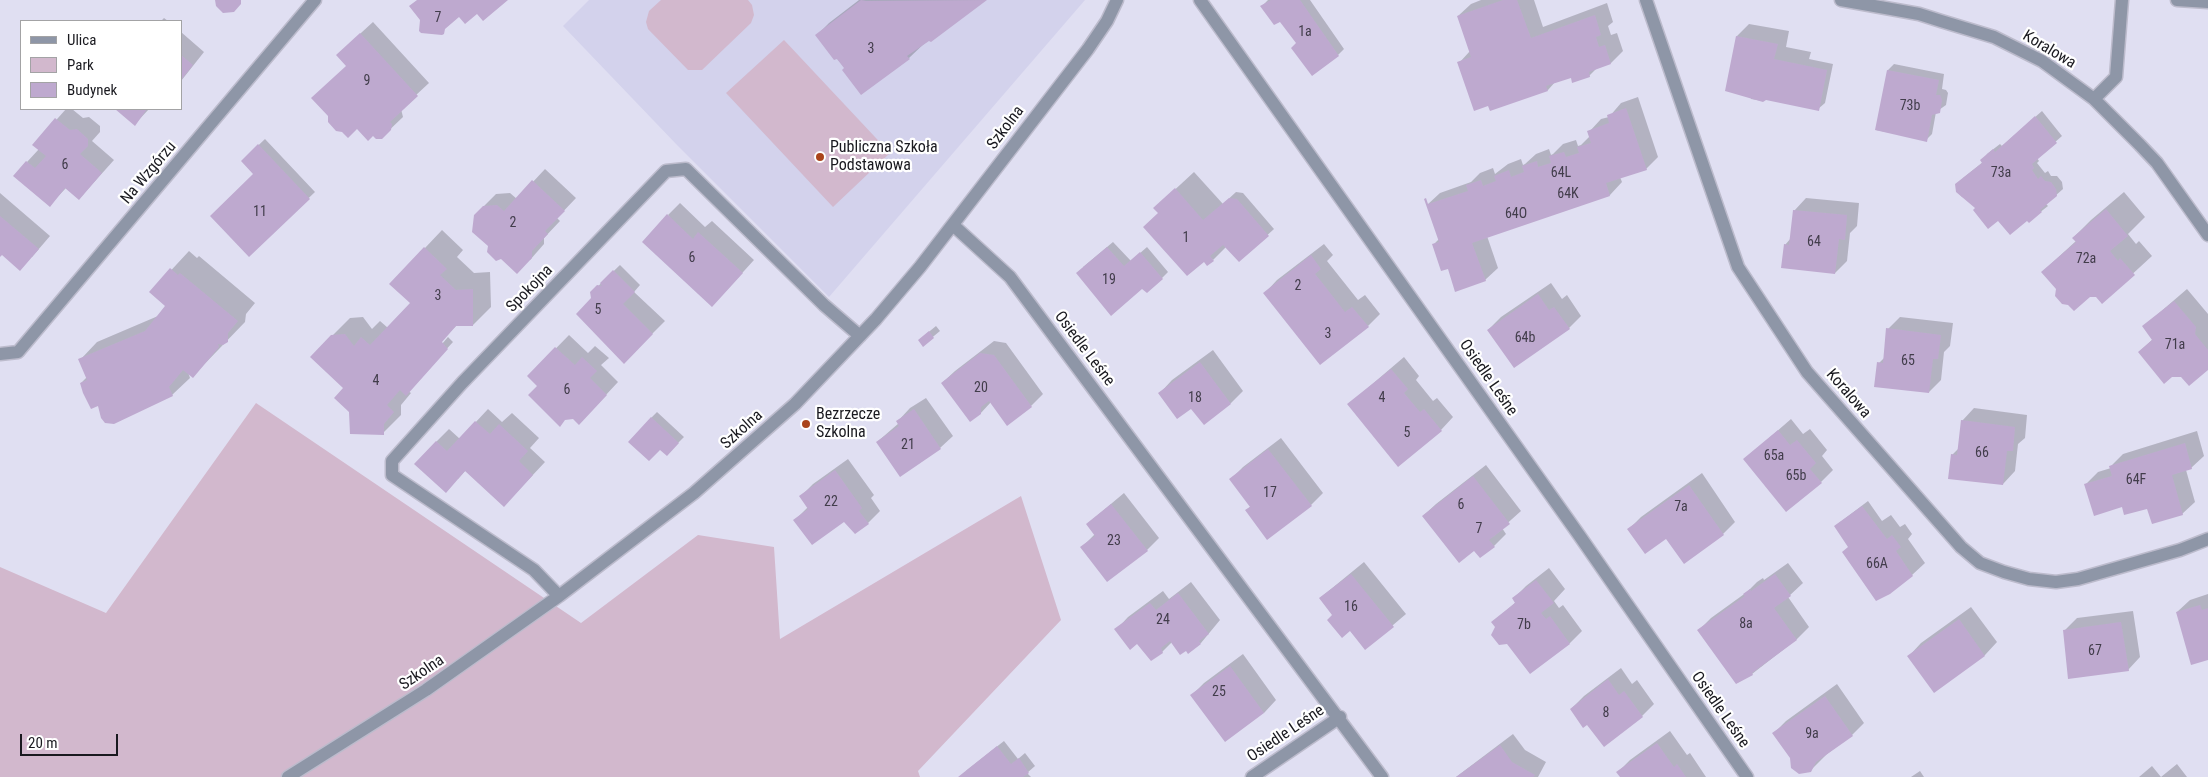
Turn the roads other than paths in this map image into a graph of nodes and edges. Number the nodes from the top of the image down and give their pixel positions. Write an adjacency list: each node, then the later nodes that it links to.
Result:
1 (315, 0): 15 (street, Na Wzgórzu)
2 (1117, 0): 12 (street, Szkolna)
3 (1200, 0): 22 (street, Osiedle Leśne)
4 (1646, 0): 10 (street, Koralowa)
5 (1659, 0): 10 (street)
6 (1841, 0): 11 (street, Koralowa)
7 (2122, 0): 11 (street)
8 (2177, 0): 9 (street)
9 (2208, 2)
10 (1651, 14): 16 (street, Koralowa)
11 (2094, 99): 13 (street, Koralowa)
12 (953, 225): 14 (street, Szkolna); 18 (street, Osiedle Leśne)
13 (2208, 235)
14 (860, 336): 17 (street, Szkolna); 17 (street, Spokojna)
15 (0, 354)
16 (2208, 539)
17 (559, 596): 19 (street, Szkolna)
18 (1340, 717): 20 (street, Osiedle Leśne); 21 (street, Osiedle Leśne)
19 (288, 777)
20 (1252, 777)
21 (1382, 777)
22 (1747, 777)

